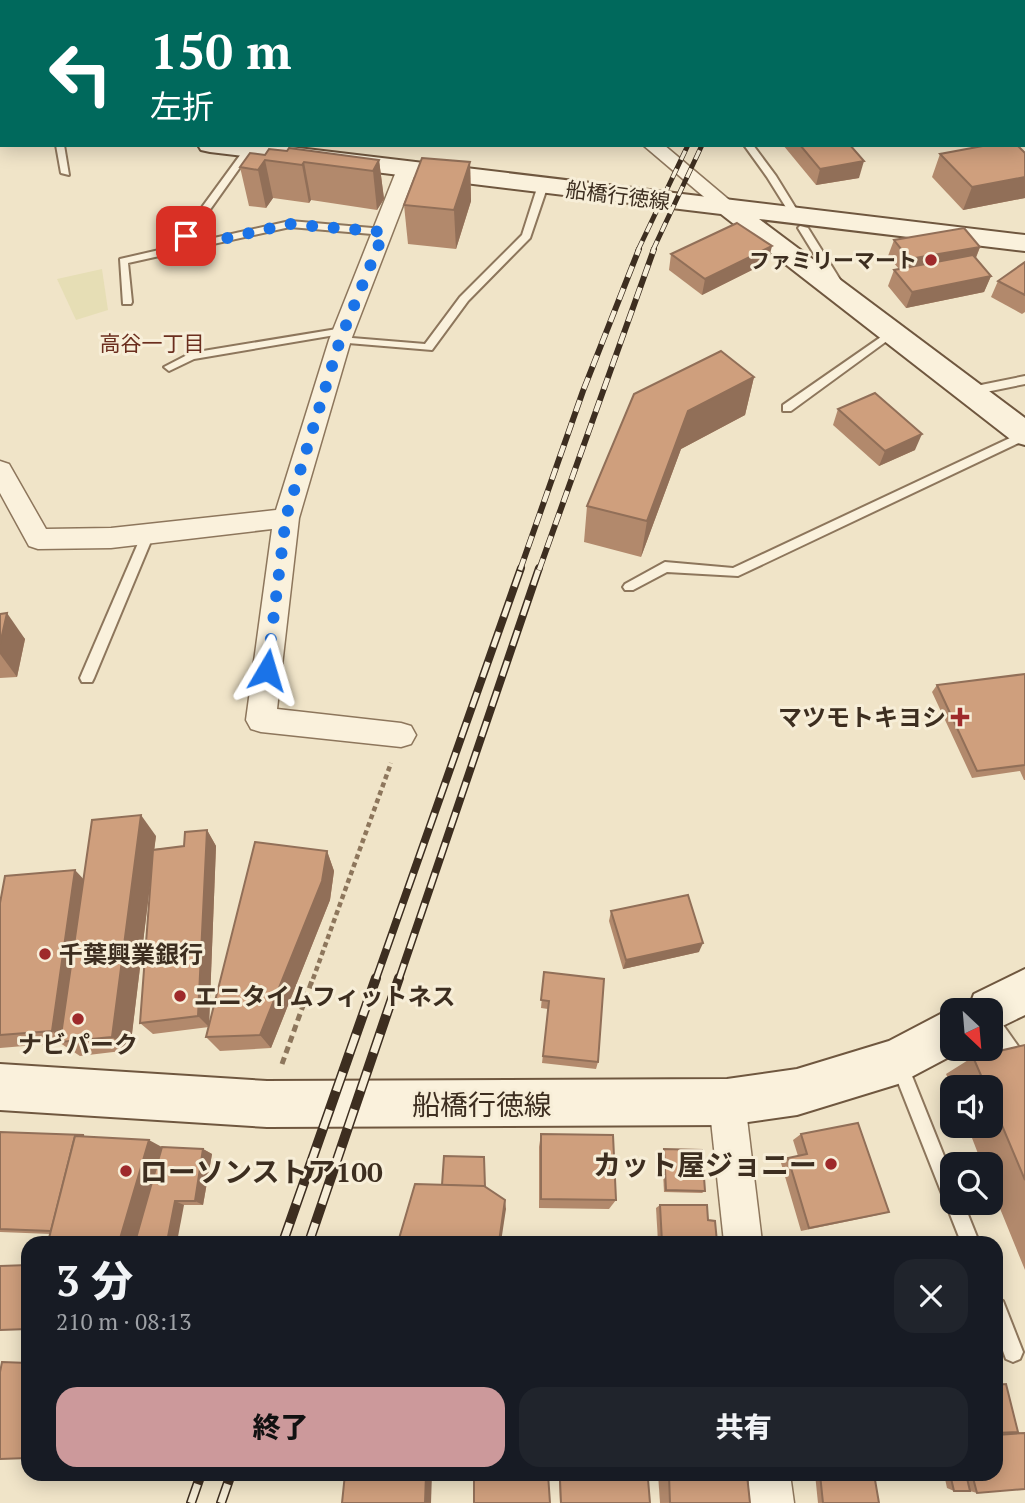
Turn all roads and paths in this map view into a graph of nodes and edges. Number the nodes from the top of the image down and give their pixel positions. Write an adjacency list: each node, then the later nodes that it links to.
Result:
1 (60, 147): 7 (lane)
2 (230, 147): 5 (main road, 船橋行徳線)
3 (654, 147): 9 (street)
4 (749, 147): 10 (lane)
5 (249, 149): 6 (main road, 船橋行徳線); 12 (lane)
6 (405, 160): 8 (main road, 船橋行徳線); 11 (street)
7 (66, 173)
8 (543, 185): 9 (main road, 船橋行徳線); 17 (lane)
9 (730, 209): 10 (main road, 船橋行徳線); 14 (main road)
10 (799, 221): 13 (main road, 船橋行徳線); 14 (lane)
11 (384, 232): 12 (lane); 17 (street)
12 (205, 243): 15 (lane)
13 (1025, 243)
14 (845, 297): 16 (main road)
15 (127, 302)
16 (891, 333): 20 (main road); 21 (lane)
17 (342, 335): 18 (lane); 24 (street)
18 (169, 367)
19 (1025, 380): 20 (lane)
20 (971, 391): 22 (main road)
21 (787, 408)
22 (1025, 435): 26 (lane)
23 (0, 470): 25 (street)
24 (286, 517): 25 (street); 28 (street)
25 (148, 534): 27 (lane)
26 (629, 587)
27 (87, 678)
28 (401, 735): 37 (path)
29 (1025, 991): 30 (main road)
30 (1003, 1003)
31 (940, 1038): 33 (main road, 船橋行徳線)
32 (1003, 1039): 34 (lane)
33 (898, 1061): 36 (main road, 船橋行徳線); 38 (lane)
34 (1025, 1070)
35 (0, 1087): 37 (main road, 船橋行徳線)
36 (727, 1102): 37 (main road, 船橋行徳線); 40 (street)
37 (267, 1104)
38 (940, 1167)
39 (959, 1215): 41 (lane)
40 (742, 1236)
41 (968, 1236)
42 (1003, 1326): 43 (lane)
43 (1013, 1352)
44 (770, 1481): 45 (street)
45 (772, 1503)

